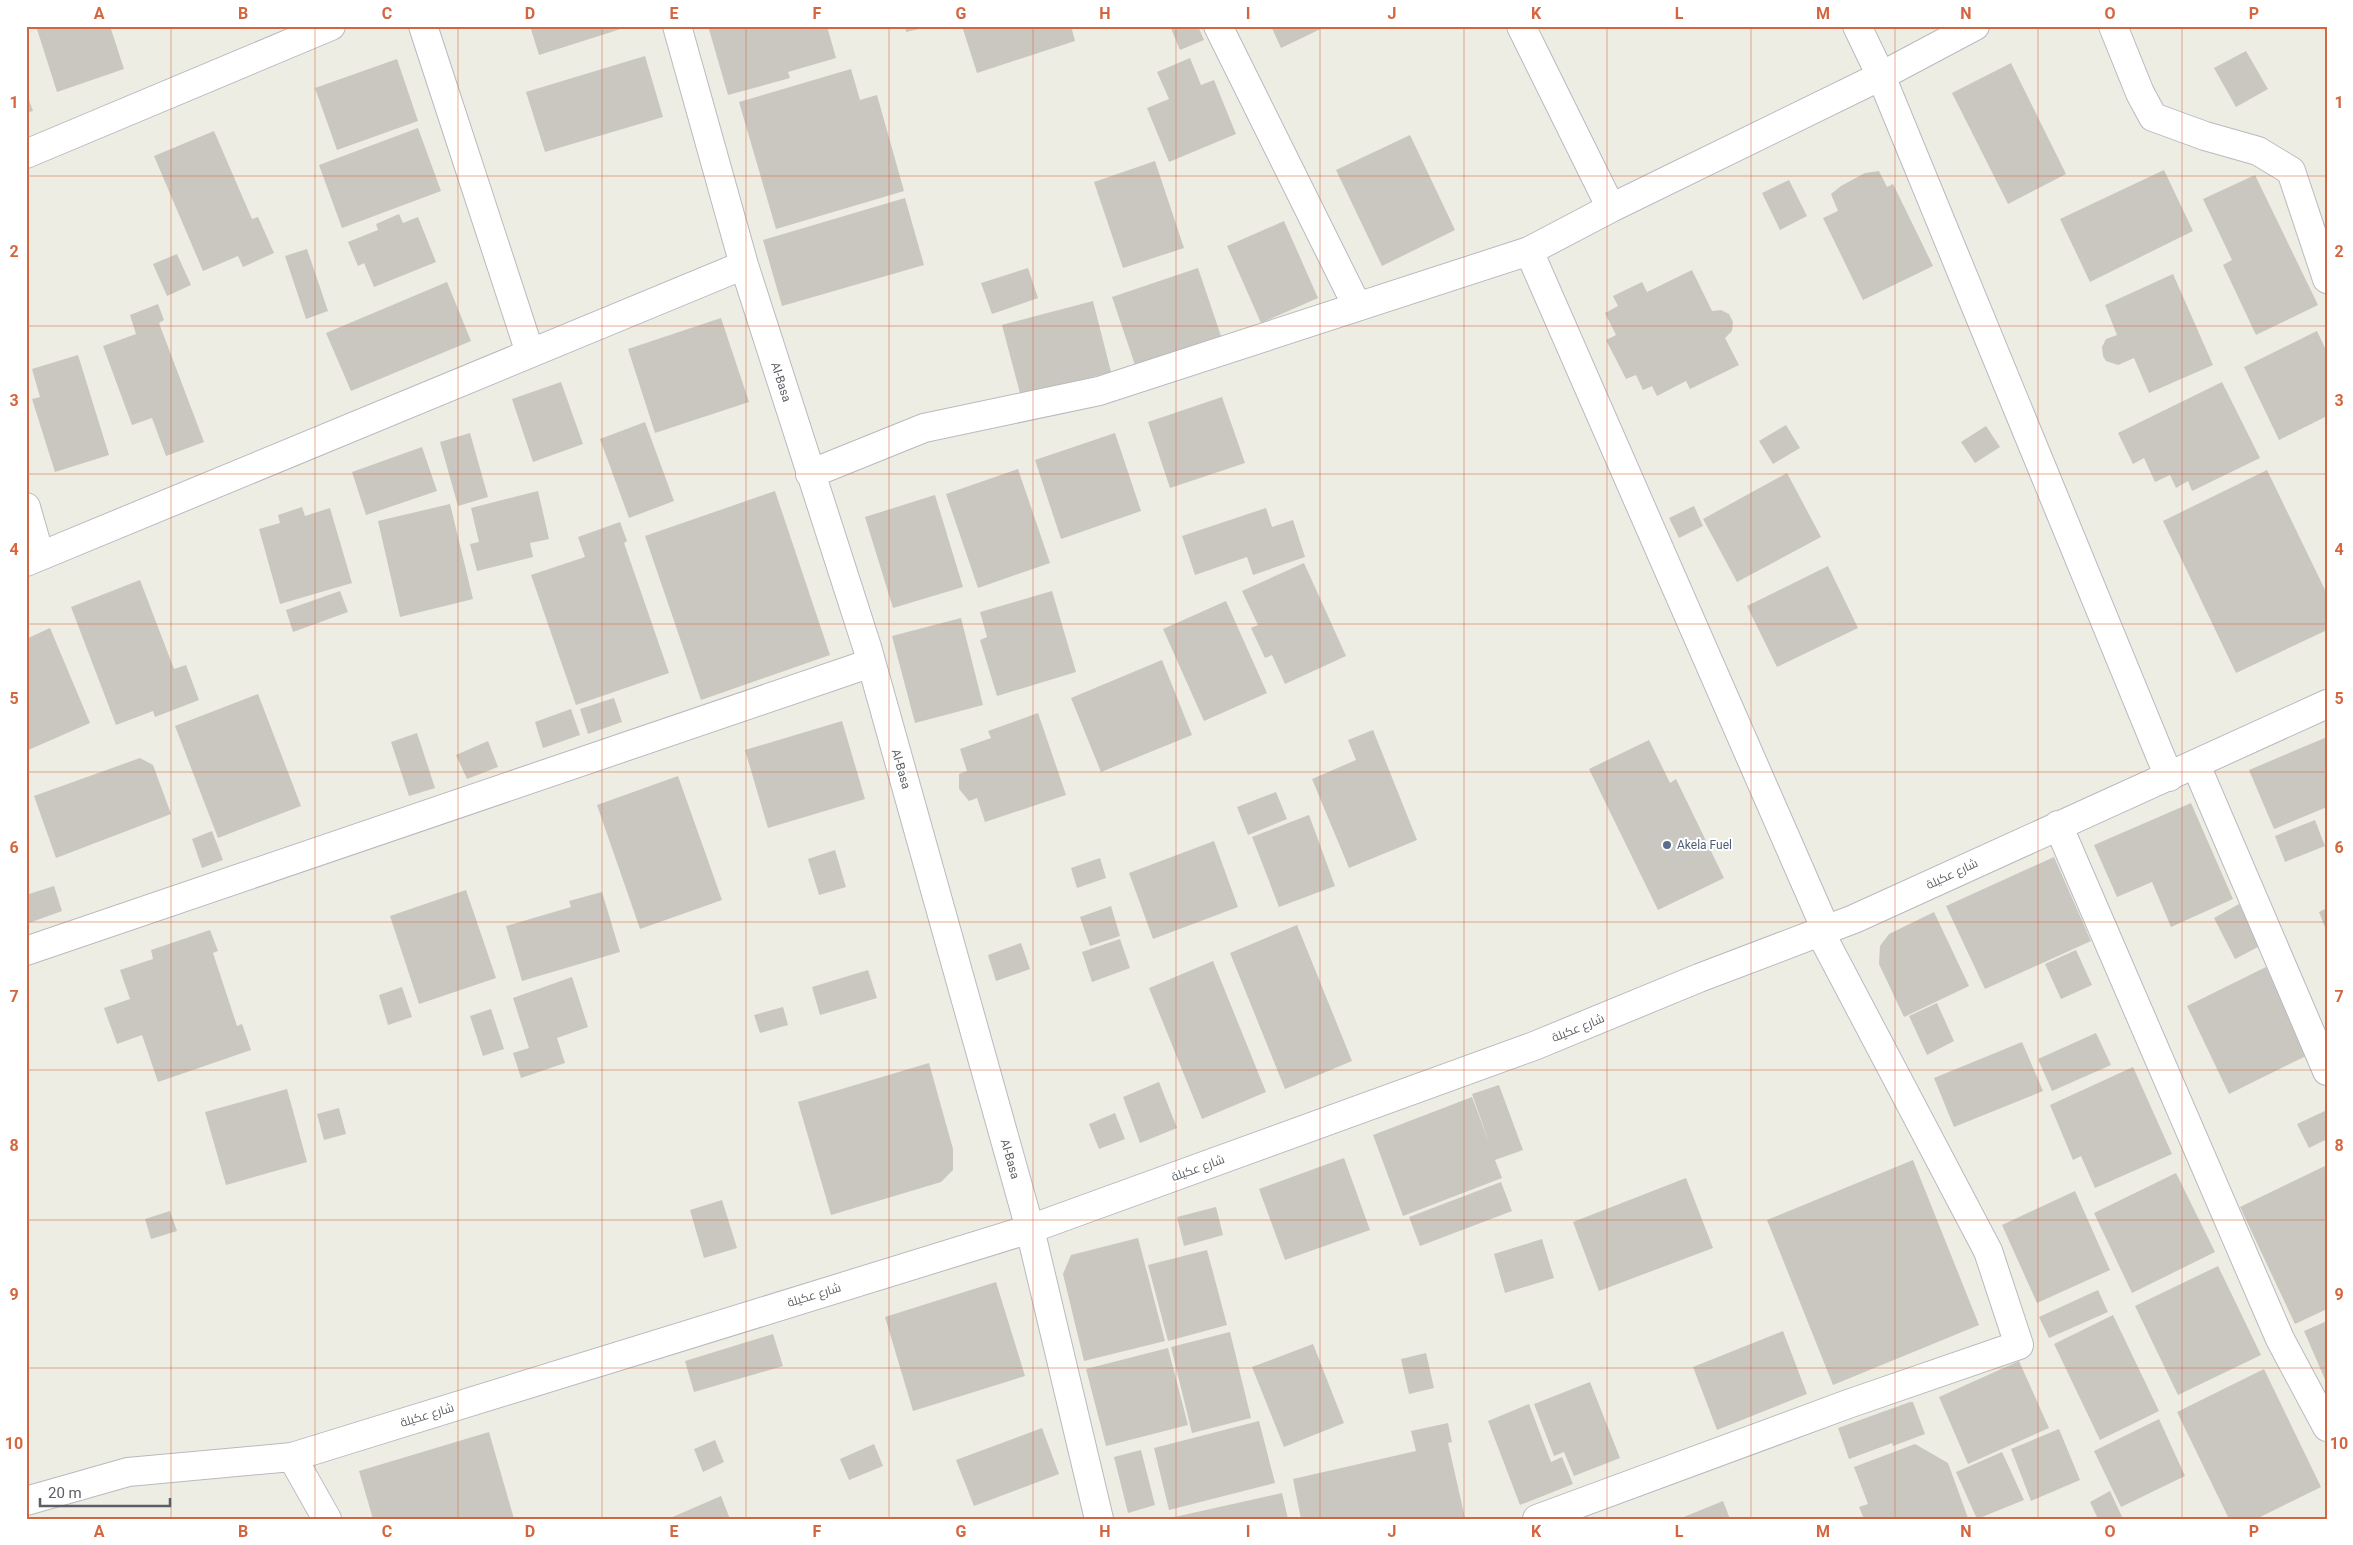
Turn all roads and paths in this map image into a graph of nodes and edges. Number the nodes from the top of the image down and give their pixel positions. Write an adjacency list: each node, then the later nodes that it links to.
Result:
1 (331, 26): 10 (street)
2 (423, 26): 16 (street)
3 (677, 26): 13 (street, Al-Basa)
4 (1218, 26): 15 (street)
5 (1520, 26): 11 (street)
6 (1857, 26): 9 (street)
7 (1974, 26): 9 (street)
8 (2113, 26): 14 (street)
9 (1881, 76): 11 (street); 23 (street)
10 (26, 154)
11 (1611, 208): 12 (street)
12 (1529, 251): 15 (street); 25 (street)
13 (744, 265): 16 (street); 17 (street, Al-Basa)
14 (2327, 280)
15 (1357, 306): 17 (street)
16 (530, 353): 19 (street)
17 (810, 474): 20 (street, Al-Basa)
18 (26, 507): 19 (street)
19 (33, 559)
20 (871, 662): 26 (street); 28 (street, Al-Basa)
21 (2327, 704): 22 (street, شارع عكيلة)
22 (2196, 765): 23 (street, شارع عكيلة); 27 (street)
23 (2169, 777): 24 (street, شارع عكيلة)
24 (2058, 825): 25 (street, شارع عكيلة); 29 (street)
25 (1823, 931): 28 (street, شارع عكيلة); 34 (street)
26 (26, 951)
27 (2327, 1071)
28 (1030, 1228): 30 (street, شارع عكيلة); 33 (street, Al-Basa)
29 (2327, 1427)
30 (292, 1457): 31 (street, شارع عكيلة); 32 (street)
31 (26, 1501)
32 (327, 1519)
33 (1099, 1519)
34 (1537, 1519)

